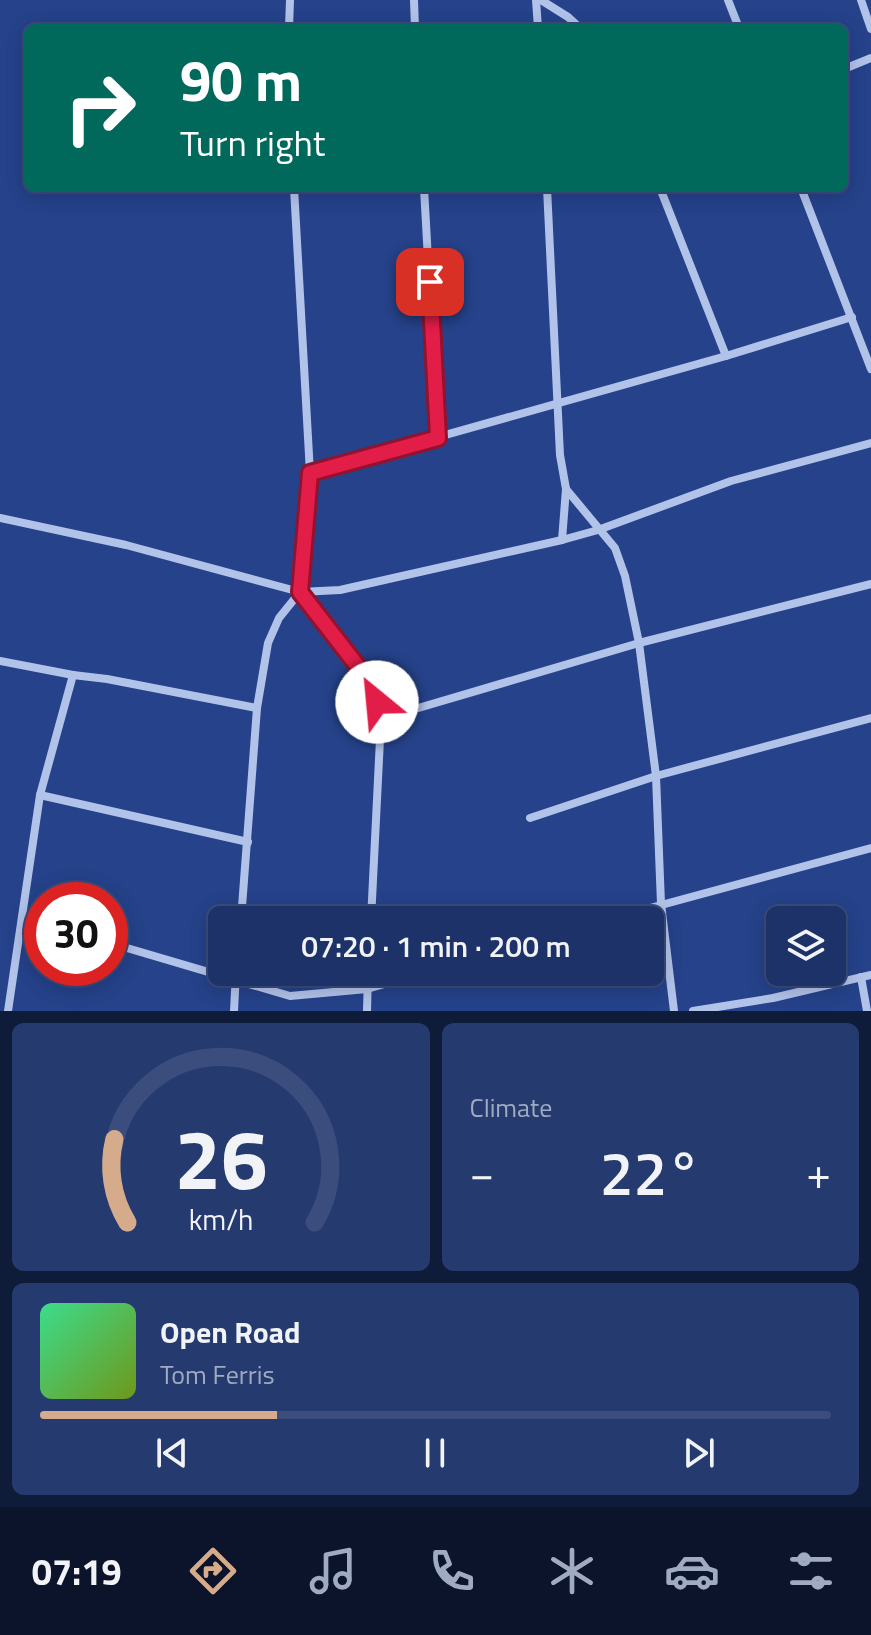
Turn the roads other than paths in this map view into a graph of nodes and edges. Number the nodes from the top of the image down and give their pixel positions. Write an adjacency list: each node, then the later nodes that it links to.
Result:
1 (290, 0): 6 (street)
2 (414, 0): 7 (street)
3 (539, 0): 8 (street); 9 (street)
4 (728, 0): 10 (street)
5 (861, 0): 11 (street)
6 (289, 24)
7 (415, 24)
8 (538, 24)
9 (576, 24)
10 (737, 24)
11 (871, 29)
12 (871, 58): 13 (street)
13 (848, 67)
14 (294, 192): 25 (street)
15 (424, 192): 23 (street)
16 (547, 192): 22 (street)
17 (662, 192): 20 (street)
18 (803, 192): 19 (street)
19 (852, 317): 20 (street); 21 (street)
20 (726, 356): 22 (street)
21 (871, 369)
22 (559, 404): 23 (street); 26 (street)
23 (438, 438): 25 (street)
24 (871, 443): 28 (street)
25 (310, 473): 31 (street)
26 (566, 489): 28 (street); 29 (street)
27 (0, 518): 31 (street)
28 (598, 530): 29 (street); 32 (street)
29 (562, 540): 31 (street)
30 (871, 584): 32 (street)
31 (300, 592): 35 (street); 37 (street)
32 (639, 643): 37 (street); 38 (street)
33 (0, 661): 34 (street)
34 (73, 675): 35 (street); 39 (street)
35 (257, 708): 41 (street)
36 (871, 718): 38 (street)
37 (381, 719): 45 (street)
38 (656, 776): 40 (street); 43 (street)
39 (40, 795): 41 (street); 47 (street)
40 (530, 818)
41 (248, 842): 44 (street)
42 (871, 848): 43 (street)
43 (661, 904): 46 (street); 60 (street)
44 (242, 906)
45 (372, 906)
46 (654, 906)
47 (22, 917): 57 (street)
48 (128, 948): 49 (street)
49 (208, 969)
50 (866, 976): 56 (street); 63 (street)
51 (235, 986): 58 (street)
52 (263, 986): 55 (street)
53 (367, 986): 55 (street)
54 (377, 986): 55 (street)
55 (367, 989): 59 (street)
56 (771, 999): 61 (street); 62 (street)
57 (8, 1011)
58 (234, 1011)
59 (367, 1011)
60 (674, 1011)
61 (693, 1011)
62 (773, 1011)
63 (867, 1011)

